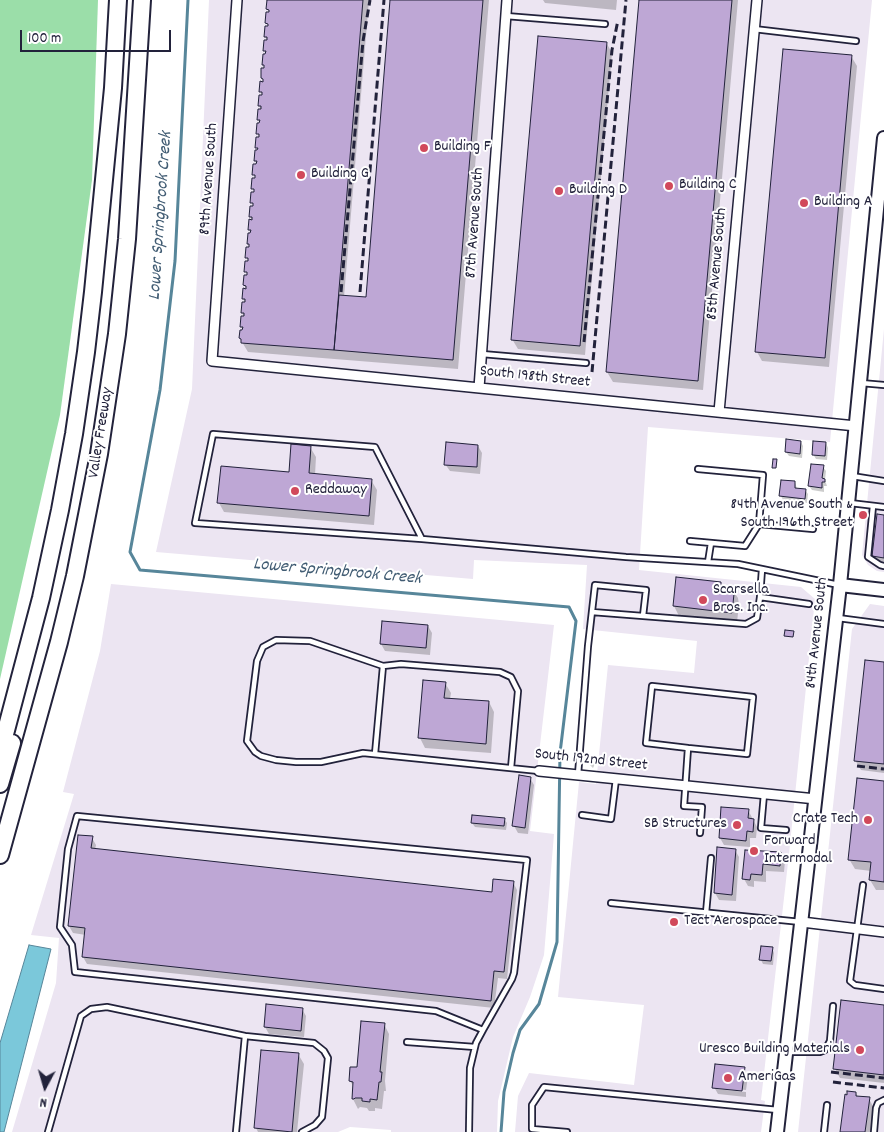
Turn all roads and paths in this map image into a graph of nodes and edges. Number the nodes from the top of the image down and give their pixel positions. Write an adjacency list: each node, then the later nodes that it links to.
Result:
1 (118, 0): 10 (highway, Valley Freeway)
2 (142, 0): 58 (highway, Valley Freeway)
3 (237, 0): 14 (street, 89th Avenue South)
4 (507, 0): 6 (street, 87th Avenue South)
5 (757, 0): 8 (street, 85th Avenue South)
6 (506, 16): 7 (lane); 13 (street, 87th Avenue South)
7 (605, 24)
8 (754, 30): 9 (lane); 19 (street, 85th Avenue South)
9 (856, 41)
10 (113, 88): 45 (highway, Valley Freeway); 51 (highway)
11 (884, 138): 12 (main road, 84th Avenue South)
12 (883, 167): 16 (main road, 84th Avenue South)
13 (482, 354): 15 (lane); 18 (street, 87th Avenue South)
14 (212, 361): 18 (street, South 198th Street)
15 (586, 363)
16 (860, 383): 17 (lane); 20 (main road, 84th Avenue South)
17 (884, 386)
18 (479, 388): 19 (street, South 198th Street)
19 (719, 412): 20 (street, South 198th Street)
20 (856, 426): 22 (main road, 84th Avenue South)
21 (698, 469): 27 (lane)
22 (851, 476): 23 (lane); 24 (main road, 84th Avenue South)
23 (884, 481)
24 (848, 502): 25 (lane); 35 (main road, 84th Avenue South)
25 (874, 506): 26 (lane); 33 (lane)
26 (884, 507)
27 (759, 524): 28 (lane); 31 (lane)
28 (813, 529)
29 (422, 539): 29 (lane); 32 (lane)
30 (690, 541): 31 (lane)
31 (711, 543): 32 (lane)
32 (708, 562): 34 (lane)
33 (884, 566)
34 (762, 569): 35 (lane); 37 (lane)
35 (840, 585): 36 (main road); 41 (main road, 84th Avenue South)
36 (884, 590)
37 (760, 598): 38 (lane); 40 (lane)
38 (809, 604)
39 (592, 612): 40 (lane); 40 (lane); 49 (lane)
40 (643, 616)
41 (836, 618): 42 (lane); 54 (main road, 84th Avenue South)
42 (884, 624)
43 (383, 666): 46 (lane); 46 (lane, South 192nd Street); 47 (lane)
44 (688, 748): 44 (lane); 52 (lane)
45 (0, 753)
46 (375, 754): 47 (lane, South 192nd Street)
47 (511, 768): 48 (lane, South 192nd Street)
48 (539, 771): 49 (street, South 192nd Street)
49 (575, 775): 50 (street, South 192nd Street)
50 (616, 779): 52 (street, South 192nd Street); 55 (lane)
51 (0, 784)
52 (686, 786): 53 (street, South 192nd Street); 57 (lane)
53 (764, 794): 54 (street, South 192nd Street); 56 (lane)
54 (816, 799): 63 (main road, 84th Avenue South)
55 (582, 815)
56 (786, 830)
57 (700, 833)
58 (0, 855)
59 (711, 858): 62 (lane)
60 (863, 885): 64 (lane)
61 (611, 903): 62 (lane)
62 (706, 913): 63 (lane)
63 (802, 922): 64 (street); 72 (main road, 84th Avenue South)
64 (857, 929): 65 (street); 66 (lane)
65 (884, 932)
66 (884, 989)
67 (833, 1006): 72 (lane)
68 (483, 1030): 68 (lane); 71 (lane)
69 (245, 1036): 76 (lane); 77 (lane); 78 (lane)
70 (407, 1042): 71 (lane)
71 (475, 1047): 79 (lane)
72 (786, 1052): 75 (main road, 84th Avenue South)
73 (884, 1100): 83 (lane)
74 (827, 1105): 82 (lane)
75 (780, 1110): 80 (lane); 81 (main road, 84th Avenue South)
76 (48, 1132)
77 (236, 1132)
78 (302, 1132)
79 (470, 1132)
80 (567, 1132)
81 (777, 1132)
82 (824, 1132)
83 (874, 1132)

